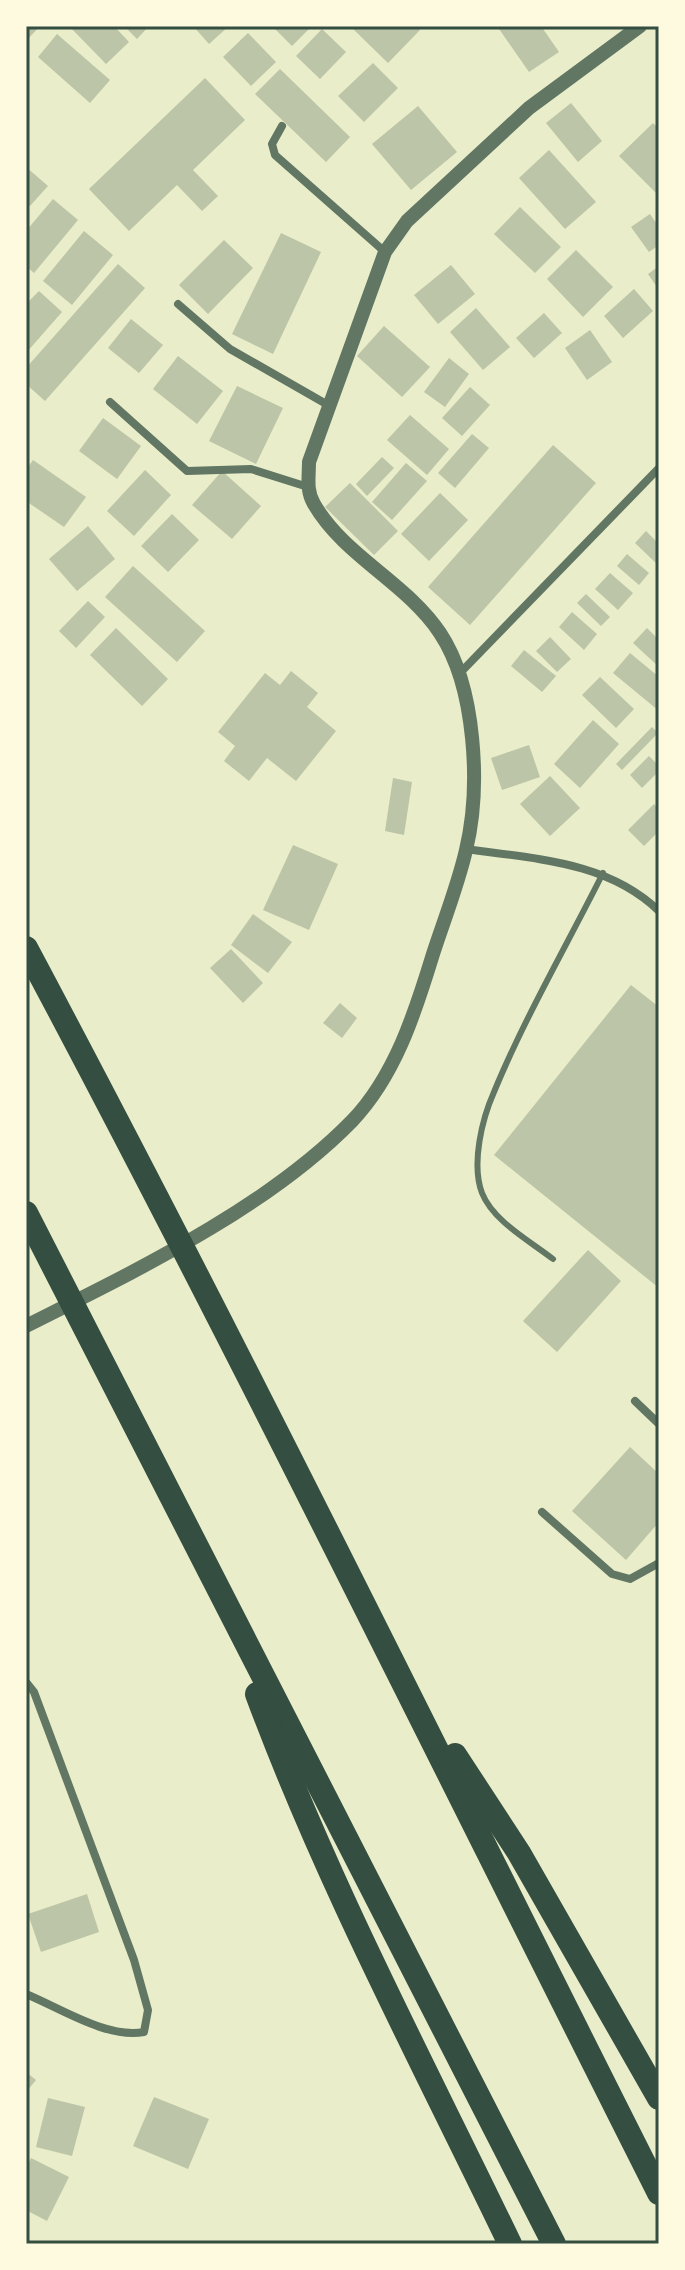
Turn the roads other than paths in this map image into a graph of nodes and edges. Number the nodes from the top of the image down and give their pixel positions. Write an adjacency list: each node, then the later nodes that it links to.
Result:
1 (640, 26): 3 (street)
2 (282, 126): 3 (street)
3 (385, 252): 6 (street)
4 (178, 304): 6 (street)
5 (110, 402): 8 (street)
6 (328, 405): 8 (street)
7 (659, 468): 9 (street)
8 (308, 487): 9 (street)
9 (461, 672): 10 (street)
10 (466, 849): 11 (street); 16 (street)
11 (603, 873): 12 (street); 15 (lane)
12 (659, 911)
13 (26, 948): 22 (highway)
14 (27, 1215): 21 (highway)
15 (553, 1259)
16 (26, 1326)
17 (635, 1401): 18 (street)
18 (659, 1424)
19 (542, 1512): 20 (street)
20 (659, 1563)
21 (217, 1588): 27 (highway); 28 (highway)
22 (395, 1663): 25 (highway); 26 (highway)
23 (26, 1682): 24 (street)
24 (26, 1994)
25 (659, 2098)
26 (659, 2193)
27 (510, 2244)
28 (554, 2244)

